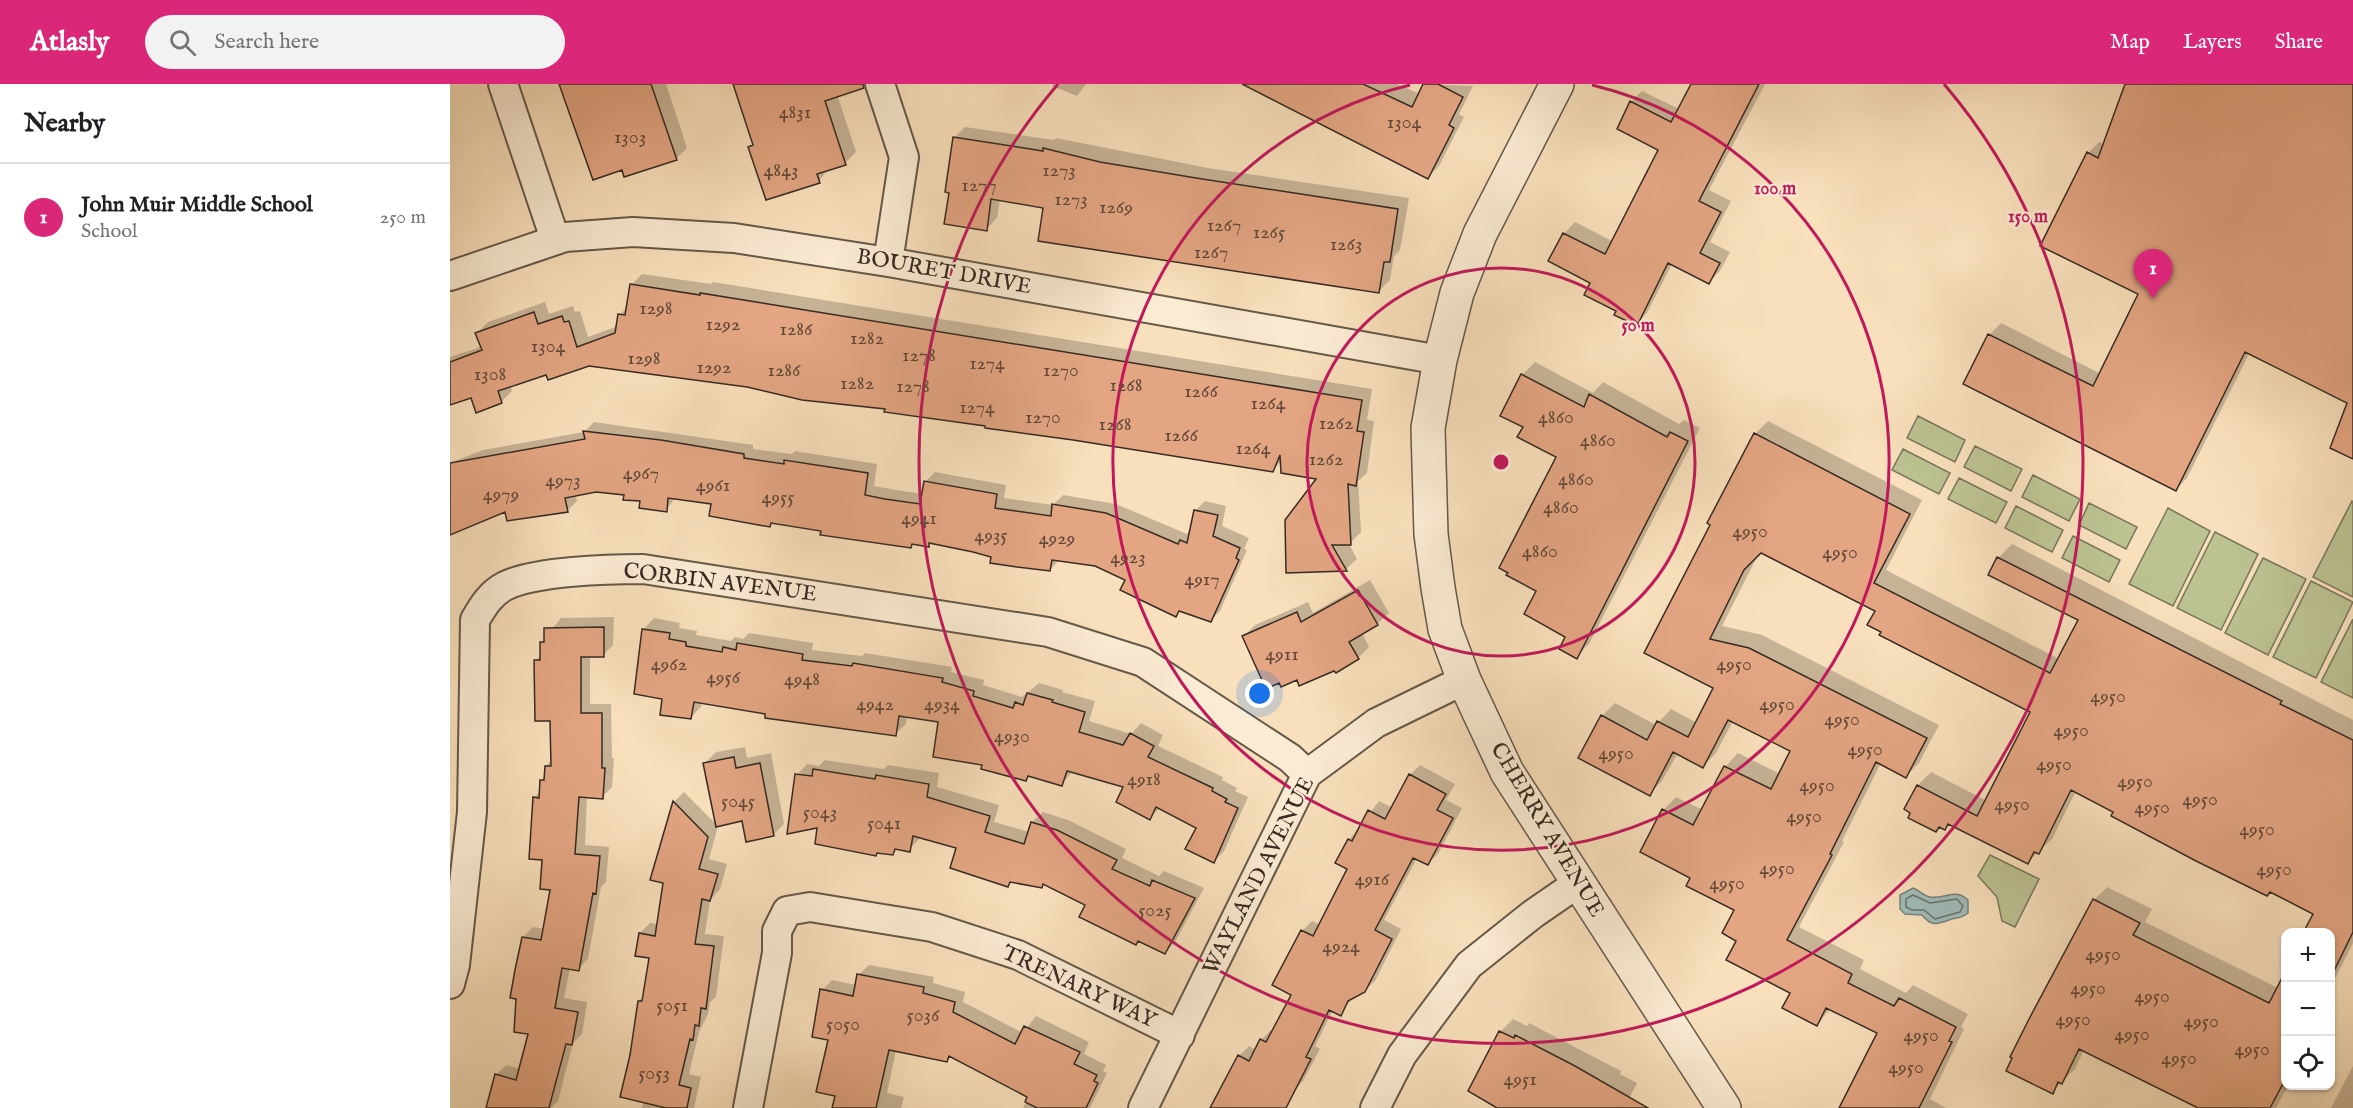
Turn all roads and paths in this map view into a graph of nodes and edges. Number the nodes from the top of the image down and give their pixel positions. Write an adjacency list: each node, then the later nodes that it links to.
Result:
1 (503, 84): 4 (street)
2 (880, 84): 5 (street)
3 (1557, 84): 7 (street, CHERRY AVENUE)
4 (555, 239): 5 (street, BOURET DRIVE); 6 (street, BOURET DRIVE)
5 (888, 262): 7 (street, BOURET DRIVE)
6 (450, 276)
7 (1440, 360): 8 (street, CHERRY AVENUE)
8 (1464, 680): 9 (street, WAYLAND AVENUE); 10 (street, CHERRY AVENUE)
9 (1307, 774): 11 (street, CORBIN AVENUE); 12 (street, WAYLAND AVENUE)
10 (1578, 883): 15 (street); 16 (street, CHERRY AVENUE)
11 (450, 984)
12 (1180, 1035): 13 (street, TRENARY WAY); 14 (street, WAYLAND AVENUE)
13 (748, 1108)
14 (1143, 1108)
15 (1375, 1108)
16 (1724, 1108)

